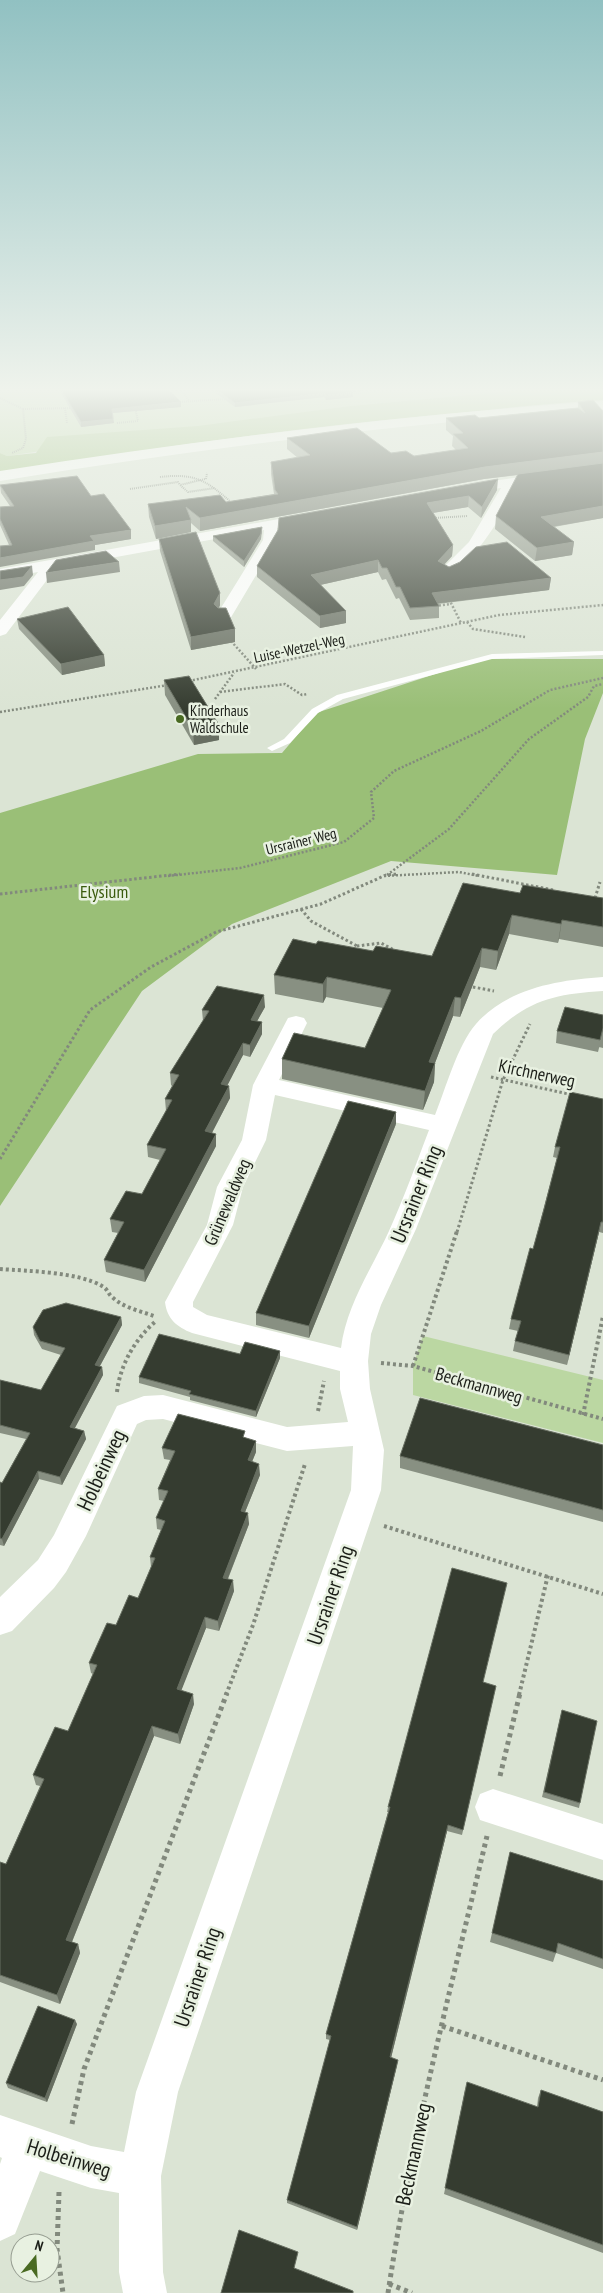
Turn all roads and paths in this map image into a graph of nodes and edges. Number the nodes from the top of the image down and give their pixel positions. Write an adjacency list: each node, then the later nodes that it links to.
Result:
1 (223, 495): 3 (path)
2 (504, 495): 4 (street)
3 (237, 508)
4 (497, 508): 6 (path); 9 (street)
5 (324, 515): 7 (street)
6 (430, 518)
7 (269, 525): 8 (street); 15 (street)
8 (50, 566): 10 (street); 18 (street)
9 (447, 572)
10 (0, 574)
11 (446, 596): 12 (path)
12 (451, 604): 14 (path); 17 (path)
13 (603, 604): 16 (path, Luise-Wetzel-Weg)
14 (432, 606)
15 (224, 616)
16 (467, 622): 17 (path, Luise-Wetzel-Weg); 19 (path)
17 (461, 624): 22 (path, Luise-Wetzel-Weg)
18 (0, 631)
19 (509, 635)
20 (227, 636): 22 (path)
21 (603, 653): 32 (lane)
22 (256, 669): 23 (path, Luise-Wetzel-Weg)
23 (235, 673): 25 (path, Luise-Wetzel-Weg); 28 (path)
24 (603, 678): 36 (path, Ursrainer Weg)
25 (181, 683)
26 (172, 684): 31 (path)
27 (603, 684): 33 (path)
28 (220, 692): 29 (path); 30 (path)
29 (302, 695)
30 (215, 699)
31 (0, 712)
32 (272, 748)
33 (386, 875): 35 (path); 40 (path)
34 (600, 882): 38 (path)
35 (556, 890)
36 (0, 894)
37 (586, 896): 38 (path)
38 (595, 898): 39 (path)
39 (603, 899)
40 (301, 909): 41 (path); 53 (path)
41 (357, 946): 42 (path); 43 (path)
42 (358, 953)
43 (401, 955)
44 (603, 984): 46 (street, Ursrainer Ring)
45 (462, 985): 46 (path)
46 (527, 1011): 48 (street, Ursrainer Ring); 49 (path)
47 (296, 1023): 50 (street, Grünewaldweg)
48 (464, 1072): 49 (path, Kirchnerweg); 52 (street, Ursrainer Ring)
49 (503, 1080): 51 (path, Kirchnerweg); 57 (path)
50 (265, 1085): 52 (street); 56 (street, Grünewaldweg)
51 (577, 1096)
52 (443, 1125): 56 (street, Ursrainer Ring)
53 (0, 1159)
54 (0, 1269): 58 (path)
55 (603, 1316): 59 (path)
56 (341, 1360): 57 (path, Beckmannweg); 61 (street, Ursrainer Ring); 62 (path)
57 (413, 1366): 59 (path, Beckmannweg)
58 (127, 1415): 62 (street, Holbeinweg); 66 (street, Holbeinweg)
59 (583, 1415): 60 (path, Beckmannweg)
60 (603, 1420)
61 (364, 1433): 62 (street, Holbeinweg); 63 (street, Ursrainer Ring)
62 (312, 1437): 70 (path)
63 (357, 1518): 64 (path); 73 (street, Ursrainer Ring)
64 (548, 1575): 65 (path); 67 (path, Beckmannweg)
65 (603, 1594)
66 (0, 1620)
67 (494, 1807): 68 (street); 69 (path, Beckmannweg)
68 (603, 1842)
69 (442, 2026): 71 (path); 75 (path, Beckmannweg)
70 (84, 2069)
71 (603, 2080)
72 (14, 2141): 73 (street, Holbeinweg); 74 (street)
73 (140, 2176): 76 (street, Ursrainer Ring)
74 (0, 2219)
75 (390, 2284): 77 (path, Beckmannweg); 78 (path)
76 (145, 2293)
77 (388, 2293)
78 (412, 2293)

